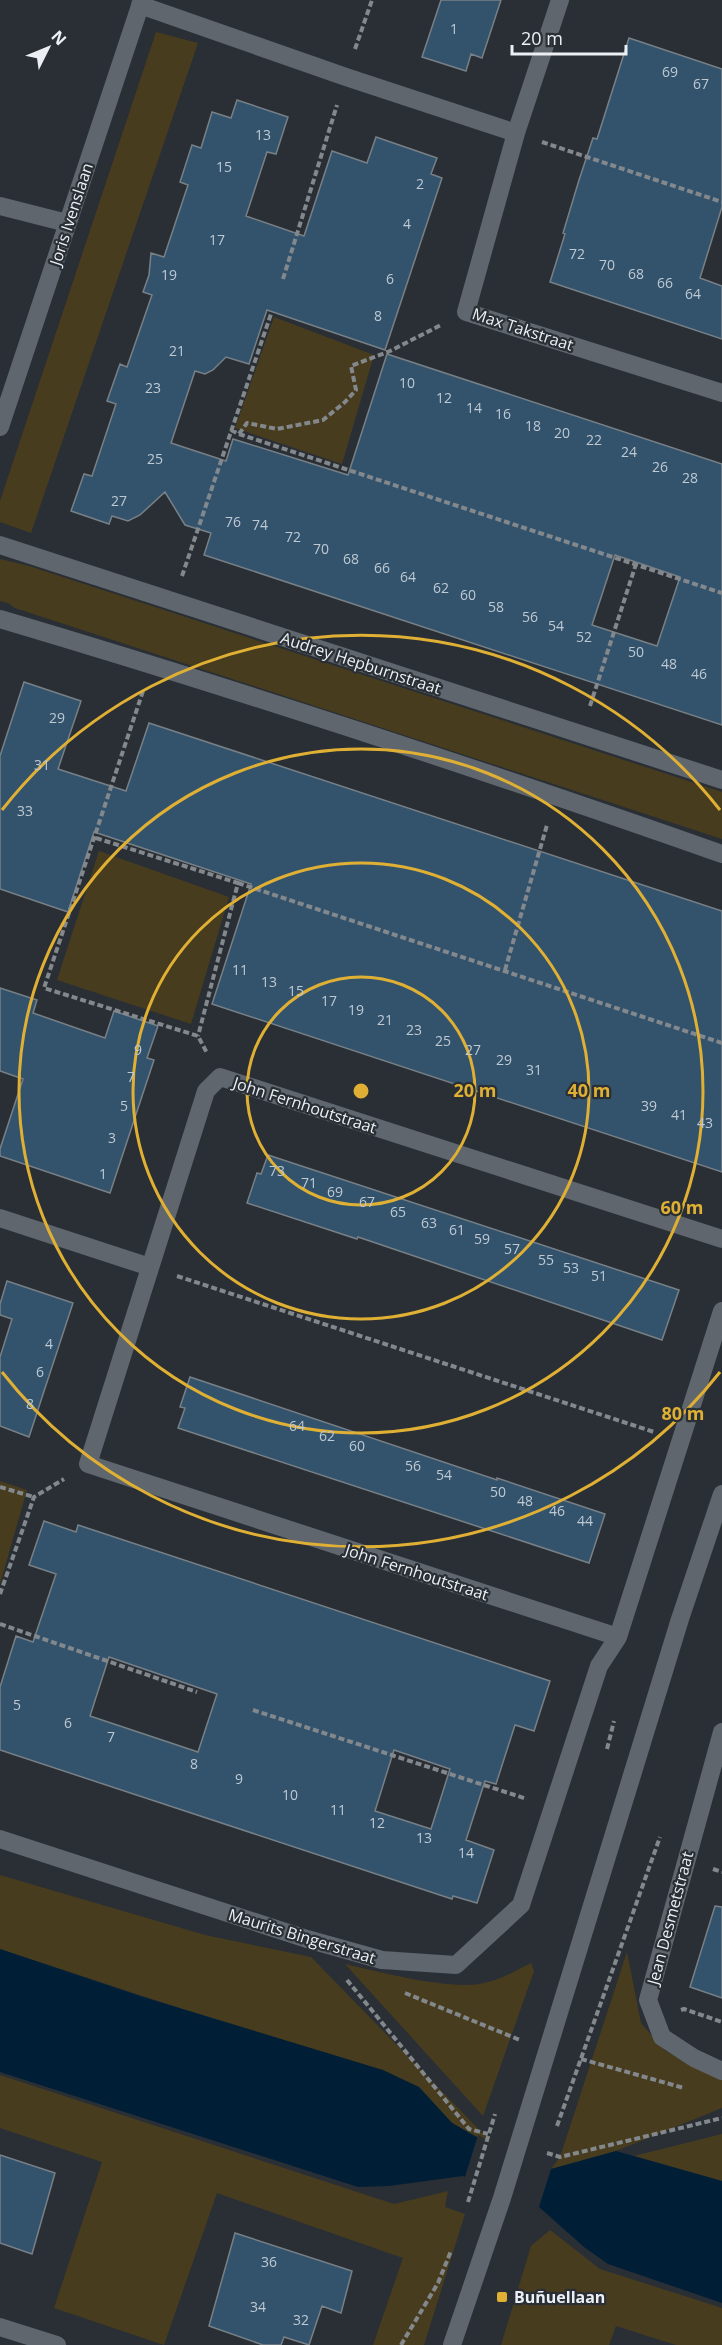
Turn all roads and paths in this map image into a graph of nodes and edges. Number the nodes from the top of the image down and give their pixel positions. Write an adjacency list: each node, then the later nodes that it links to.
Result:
1 (372, 0): 4 (path)
2 (560, 0): 5 (street, Max Takstraat)
3 (141, 3): 4 (street); 8 (street, Joris Ivenslaan)
4 (346, 77): 5 (street); 9 (path)
5 (516, 133): 6 (path); 10 (street, Max Takstraat)
6 (722, 202)
7 (0, 206): 8 (street)
8 (68, 223): 13 (street, Joris Ivenslaan)
9 (283, 279)
10 (466, 312): 12 (street, Max Takstraat); 15 (path)
11 (271, 314): 14 (path)
12 (722, 393)
13 (0, 427)
14 (231, 430): 15 (path); 19 (path)
15 (238, 434): 17 (path)
16 (0, 545): 19 (street, Audrey Hepburnstraat)
17 (636, 564): 18 (path); 22 (path)
18 (722, 593)
19 (173, 602): 22 (street, Audrey Hepburnstraat)
20 (0, 620): 21 (street)
21 (152, 664): 24 (street); 25 (path)
22 (581, 734): 23 (street, Audrey Hepburnstraat)
23 (722, 780)
24 (556, 795): 26 (street); 28 (path)
25 (96, 838): 27 (path); 29 (path)
26 (722, 854)
27 (237, 883): 28 (path); 29 (path)
28 (504, 970): 30 (path)
29 (198, 1036): 31 (path)
30 (722, 1043)
31 (220, 1077): 33 (street, John Fernhoutstraat); 34 (street, John Fernhoutstraat)
32 (0, 1218): 34 (street)
33 (722, 1239)
34 (150, 1267): 36 (path); 37 (street, John Fernhoutstraat)
35 (722, 1311): 36 (street)
36 (680, 1441): 43 (street)
37 (88, 1464): 40 (path); 43 (street, John Fernhoutstraat)
38 (0, 1487): 40 (path)
39 (722, 1494): 68 (street)
40 (34, 1497): 41 (path)
41 (0, 1594)
42 (0, 1624): 44 (path)
43 (618, 1637): 47 (street, Maurits Bingerstraat)
44 (197, 1692)
45 (252, 1710): 47 (path)
46 (722, 1731): 52 (street, Jean Desmetstraat)
47 (553, 1807): 49 (street, Maurits Bingerstraat)
48 (662, 1833): 55 (path)
49 (0, 1839)
50 (340, 1972): 60 (path)
51 (395, 1988): 54 (path)
52 (655, 2019): 53 (path); 56 (street, Jean Desmetstraat)
53 (722, 2022)
54 (521, 2040)
55 (581, 2059): 57 (path); 61 (path)
56 (722, 2071)
57 (690, 2089)
58 (494, 2117): 63 (path)
59 (722, 2118): 62 (path)
60 (492, 2136)
61 (554, 2136)
62 (537, 2150)
63 (467, 2205)
64 (454, 2243): 67 (path)
65 (0, 2327): 66 (street)
66 (57, 2345)
67 (401, 2345)
68 (452, 2345)

